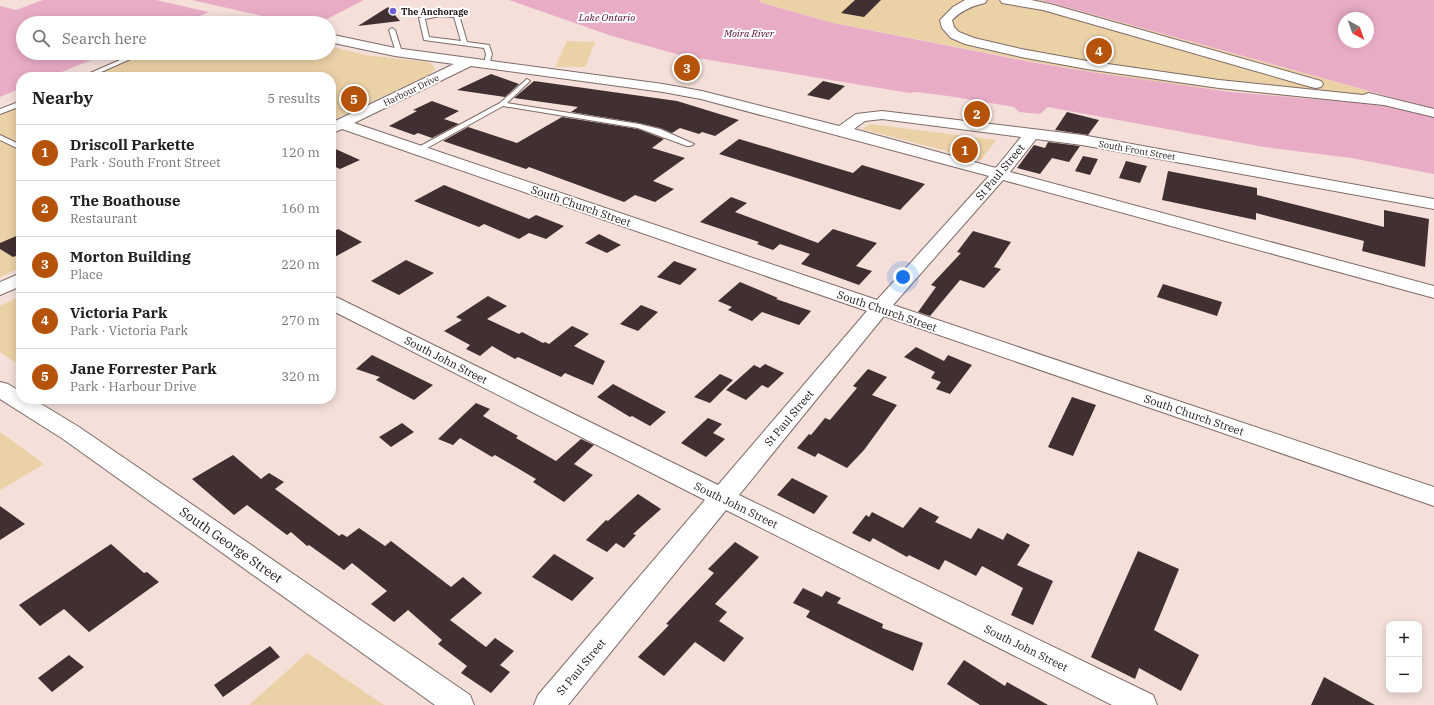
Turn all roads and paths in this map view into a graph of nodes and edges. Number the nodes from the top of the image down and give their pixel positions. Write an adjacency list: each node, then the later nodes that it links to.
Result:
1 (982, 0): 12 (street)
2 (1006, 0): 12 (street)
3 (392, 30): 6 (lane)
4 (336, 39): 6 (street)
5 (465, 44): 5 (lane); 9 (lane)
6 (395, 52): 8 (street)
7 (124, 60): 10 (lane)
8 (469, 62): 9 (street); 17 (street, Harbour Drive)
9 (488, 64): 18 (street)
10 (96, 72)
11 (527, 81): 13 (lane)
12 (1383, 101): 16 (street)
13 (502, 104): 21 (lane); 23 (lane)
14 (16, 105): 15 (lane)
15 (0, 112)
16 (1434, 113)
17 (336, 126): 23 (street, South Church Street)
18 (842, 131): 19 (street, South Front Street); 24 (street)
19 (1032, 134): 24 (street, St Paul Street); 25 (street, South Front Street)
20 (0, 137): 22 (lane)
21 (690, 144)
22 (16, 145)
23 (417, 150): 30 (street, South Church Street)
24 (1000, 174): 28 (street); 30 (street, St Paul Street)
25 (1434, 204)
26 (16, 281): 27 (street)
27 (0, 289)
28 (1434, 292)
29 (336, 304): 35 (street, South John Street)
30 (880, 308): 34 (street, South Church Street); 35 (street, St Paul Street)
31 (0, 389): 32 (street, South George Street)
32 (16, 399)
33 (24, 404): 36 (street, South George Street)
34 (1434, 497)
35 (723, 498): 37 (street, St Paul Street); 38 (street, South John Street)
36 (459, 705)
37 (549, 705)
38 (1142, 705)

